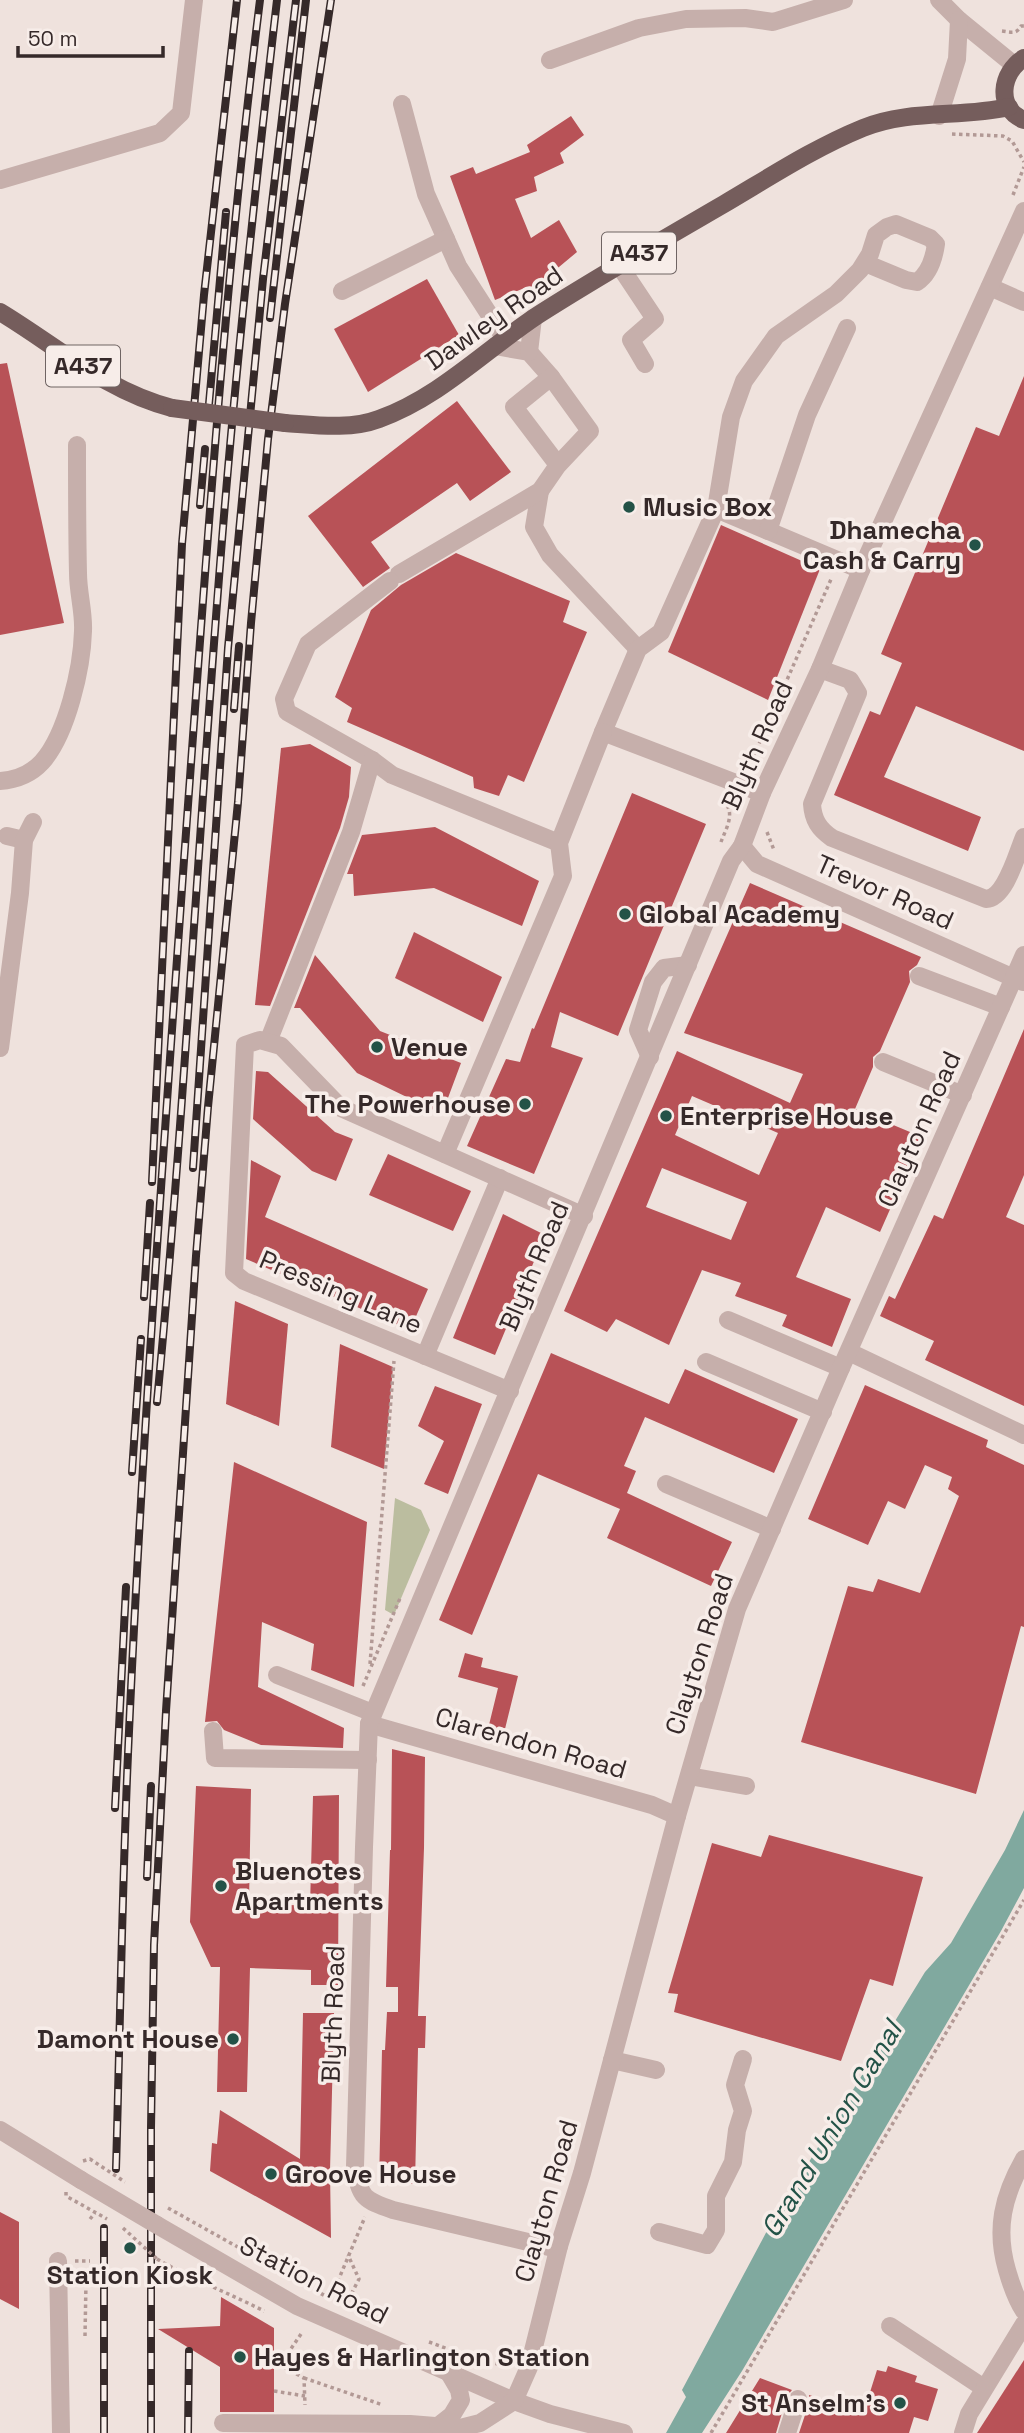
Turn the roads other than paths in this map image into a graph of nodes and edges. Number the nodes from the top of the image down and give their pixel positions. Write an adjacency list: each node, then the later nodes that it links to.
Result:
1 (194, 0): 11 (street)
2 (844, 0): 5 (street)
3 (939, 0): 4 (street)
4 (959, 20): 6 (street); 9 (street)
5 (550, 60)
6 (1019, 61): 8 (main road)
7 (402, 104): 13 (street)
8 (1009, 107): 9 (main road, Dawley Road / A437); 10 (main road)
9 (939, 116): 15 (main road, Dawley Road / A437)
10 (1024, 120)
11 (0, 180)
12 (1024, 211): 16 (street, Blyth Road)
13 (446, 239): 17 (street); 22 (street)
14 (865, 263): 29 (street)
15 (619, 265): 20 (main road, Dawley Road / A437); 24 (street)
16 (990, 287): 18 (street); 31 (street, Blyth Road)
17 (342, 290)
18 (1024, 302)
19 (0, 312): 22 (main road, Dawley Road / A437, bridge)
20 (533, 318): 22 (main road, Dawley Road / A437); 23 (street)
21 (846, 328): 30 (street)
22 (500, 342): 23 (street)
23 (528, 352): 25 (street)
24 (645, 363)
25 (551, 377): 27 (street); 27 (street)
26 (77, 445): 36 (street)
27 (558, 465): 28 (street)
28 (540, 491): 32 (street); 35 (street)
29 (716, 509): 30 (street); 32 (street)
30 (768, 531): 31 (street)
31 (861, 570): 33 (street, Blyth Road)
32 (638, 649): 34 (street)
33 (820, 669): 37 (street, Blyth Road); 39 (street)
34 (603, 732): 37 (street); 40 (street)
35 (373, 760): 40 (street); 47 (street)
36 (0, 781)
37 (762, 793): 41 (street, Blyth Road)
38 (33, 822): 48 (street)
39 (1024, 837)
40 (559, 843): 52 (street)
41 (742, 846): 43 (street, Blyth Road); 45 (street, Trevor Road)
42 (1024, 955): 45 (street, Clayton Road)
43 (688, 965): 49 (street, Blyth Road); 49 (street)
44 (919, 976): 46 (street)
45 (1019, 980): 46 (street, Clayton Road)
46 (1001, 1007): 51 (street, Clayton Road)
47 (268, 1042): 52 (street); 56 (street, Pressing Lane)
48 (0, 1048)
49 (650, 1057): 54 (street, Blyth Road)
50 (883, 1062): 51 (street)
51 (963, 1095): 57 (street, Clayton Road)
52 (445, 1154): 53 (street)
53 (500, 1178): 54 (street); 56 (street)
54 (584, 1216): 59 (street, Blyth Road)
55 (728, 1320): 57 (street)
56 (425, 1356): 59 (street, Pressing Lane)
57 (845, 1360): 60 (street, Clayton Road); 61 (street)
58 (706, 1362): 60 (street)
59 (510, 1391): 65 (street, Blyth Road)
60 (822, 1412): 63 (street, Clayton Road)
61 (1024, 1435)
62 (666, 1484): 63 (street)
63 (772, 1529): 68 (street, Clayton Road)
64 (276, 1675): 65 (street, Clarendon Road)
65 (367, 1715): 67 (street, Blyth Road); 70 (street, Clarendon Road)
66 (213, 1731): 67 (street)
67 (368, 1760): 77 (street, Blyth Road)
68 (689, 1776): 69 (street); 70 (street, Clayton Road)
69 (746, 1786)
70 (677, 1816): 72 (street, Clayton Road)
71 (743, 2059): 76 (street)
72 (612, 2060): 73 (street); 77 (street, Clayton Road)
73 (656, 2070)
74 (0, 2130): 82 (street, Station Road, bridge)
75 (1024, 2159): 79 (street)
76 (659, 2232)
77 (559, 2246): 85 (street, Clayton Road)
78 (58, 2261): 90 (street)
79 (1024, 2311)
80 (1024, 2324): 83 (street)
81 (890, 2326): 83 (street)
82 (449, 2373): 85 (street, Station Road); 88 (street)
83 (984, 2388): 93 (street)
84 (797, 2399): 92 (street)
85 (514, 2401): 89 (street); 91 (street, Station Road)
86 (223, 2423): 87 (street)
87 (309, 2426): 88 (street)
88 (438, 2426): 89 (street)
89 (470, 2429)
90 (61, 2433)
91 (624, 2433)
92 (788, 2433)
93 (963, 2433)

